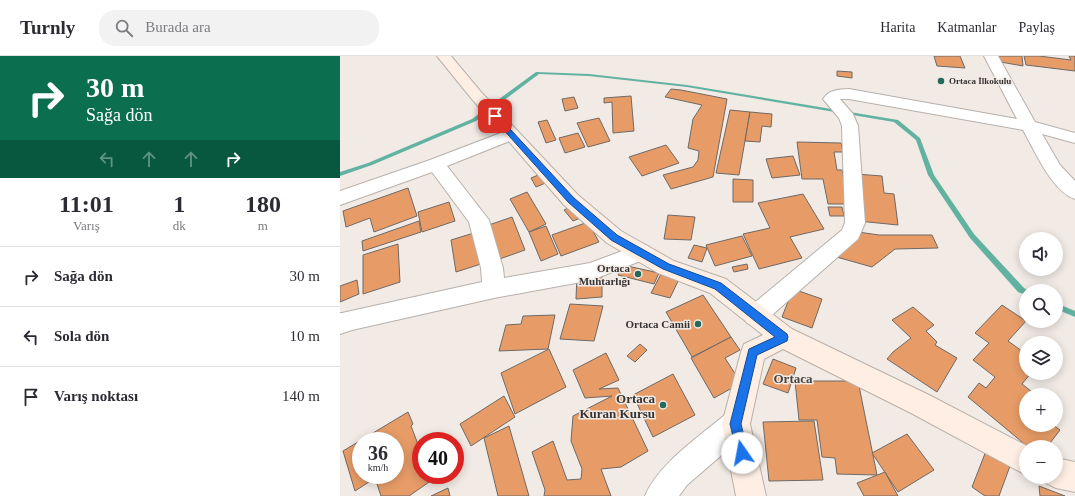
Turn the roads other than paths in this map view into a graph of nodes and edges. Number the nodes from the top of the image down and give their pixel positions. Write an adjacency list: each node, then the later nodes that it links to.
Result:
1 (444, 56): 4 (street)
2 (991, 56): 3 (street)
3 (1031, 126): 5 (street); 7 (street); 11 (street)
4 (508, 130): 6 (street); 9 (street)
5 (1075, 138)
6 (436, 164): 8 (street); 10 (street)
7 (1075, 192)
8 (340, 198)
9 (640, 252): 10 (street); 11 (street)
10 (494, 289): 12 (street)
11 (756, 316): 13 (street)
12 (340, 324)
13 (783, 337): 14 (street); 15 (street)
14 (736, 424): 18 (street); 19 (street)
15 (1019, 457)
16 (1063, 474): 17 (street)
17 (1075, 477)
18 (660, 496)
19 (751, 496)

